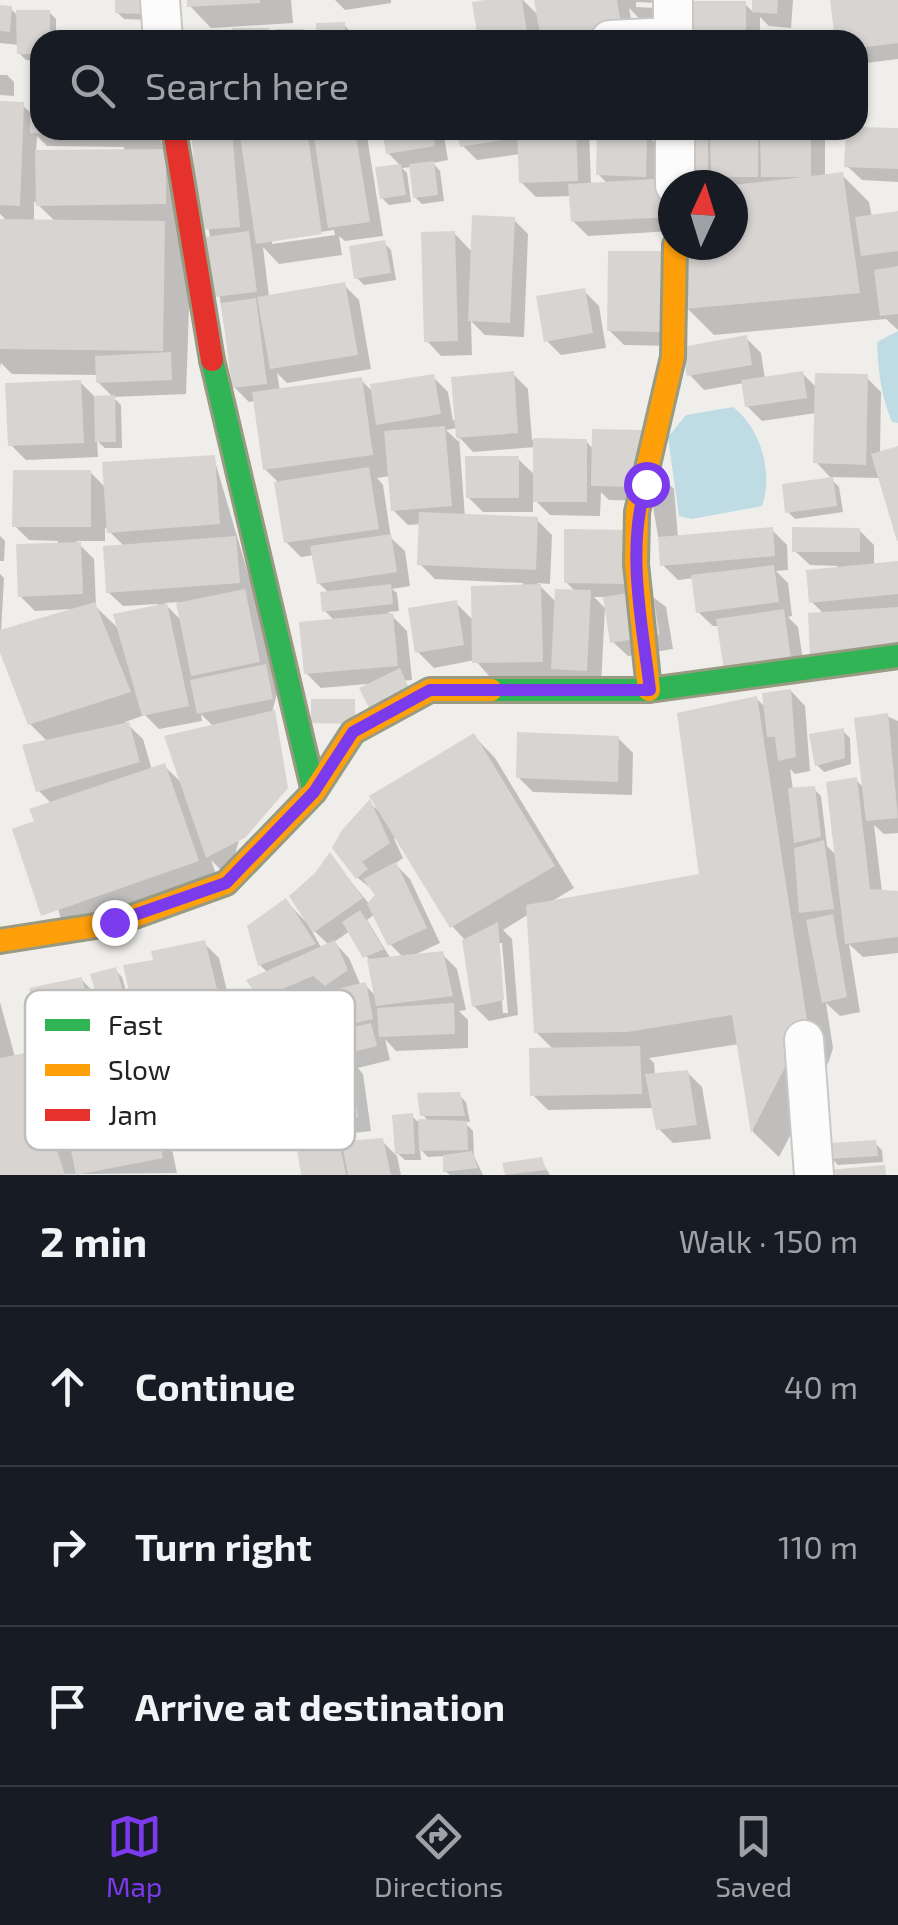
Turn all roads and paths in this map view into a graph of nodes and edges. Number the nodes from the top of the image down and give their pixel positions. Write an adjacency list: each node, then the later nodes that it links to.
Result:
1 (160, 0): 2 (street)
2 (162, 30)
3 (176, 140): 9 (street)
4 (674, 140): 5 (street)
5 (675, 170)
6 (674, 260): 8 (street)
7 (898, 656): 8 (street)
8 (650, 690): 9 (street)
9 (314, 792): 10 (street)
10 (0, 941)
11 (804, 1040): 12 (street)
12 (814, 1175)

